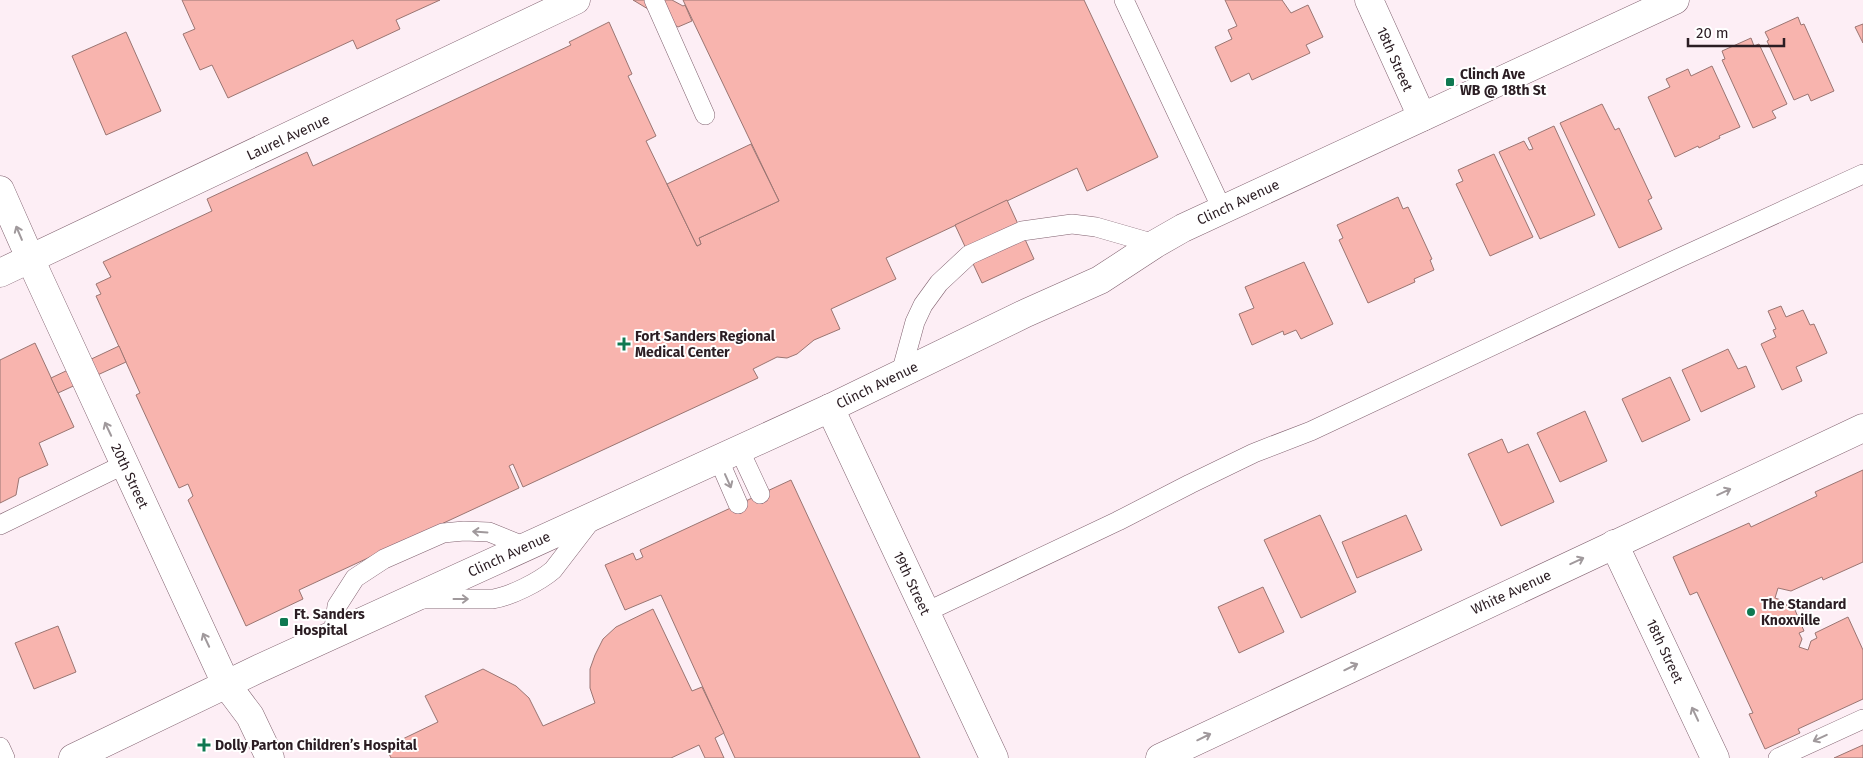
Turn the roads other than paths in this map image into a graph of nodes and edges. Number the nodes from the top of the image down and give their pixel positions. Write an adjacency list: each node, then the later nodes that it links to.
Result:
1 (576, 0): 12 (street, Laurel Avenue)
2 (654, 0): 6 (lane)
3 (1124, 0): 10 (lane)
4 (1369, 0): 7 (street, 18th Street)
5 (1675, 0): 7 (street, Clinch Avenue)
6 (705, 115)
7 (1422, 117): 10 (street, Clinch Avenue)
8 (1863, 174): 26 (lane)
9 (0, 190): 12 (street, 20th Street, one-way to 9)
10 (1222, 210): 11 (street, Clinch Avenue)
11 (1156, 244): 14 (street, Clinch Avenue); 14 (lane)
12 (30, 259): 13 (street, Laurel Avenue); 18 (street, 20th Street, one-way to 12)
13 (0, 273)
14 (901, 374): 15 (street, Clinch Avenue)
15 (830, 408): 17 (street, Clinch Avenue); 26 (street, 19th Street)
16 (1863, 428): 23 (street, White Avenue, one-way to 16)
17 (728, 454): 19 (lane); 20 (lane, one-way to 20); 21 (street, Clinch Avenue)
18 (125, 464): 22 (lane); 28 (street, 20th Street, one-way to 18)
19 (760, 494)
20 (738, 504)
21 (596, 514): 24 (street, Clinch Avenue); 25 (lane, one-way to 21)
22 (0, 525)
23 (1614, 544): 35 (street, White Avenue, one-way to 23); 36 (street, 18th Street, one-way to 23)
24 (526, 547): 25 (street, Clinch Avenue); 27 (lane, one-way to 27)
25 (412, 599): 27 (street, Clinch Avenue)
26 (926, 612): 34 (street, 19th Street)
27 (333, 635): 28 (street, Clinch Avenue)
28 (226, 684): 31 (street, 20th Street); 33 (street, Clinch Avenue)
29 (1863, 719): 37 (lane, one-way to 37)
30 (0, 747): 32 (lane)
31 (263, 753)
32 (5, 758)
33 (73, 758)
34 (994, 758)
35 (1160, 758)
36 (1715, 758)
37 (1778, 758)

